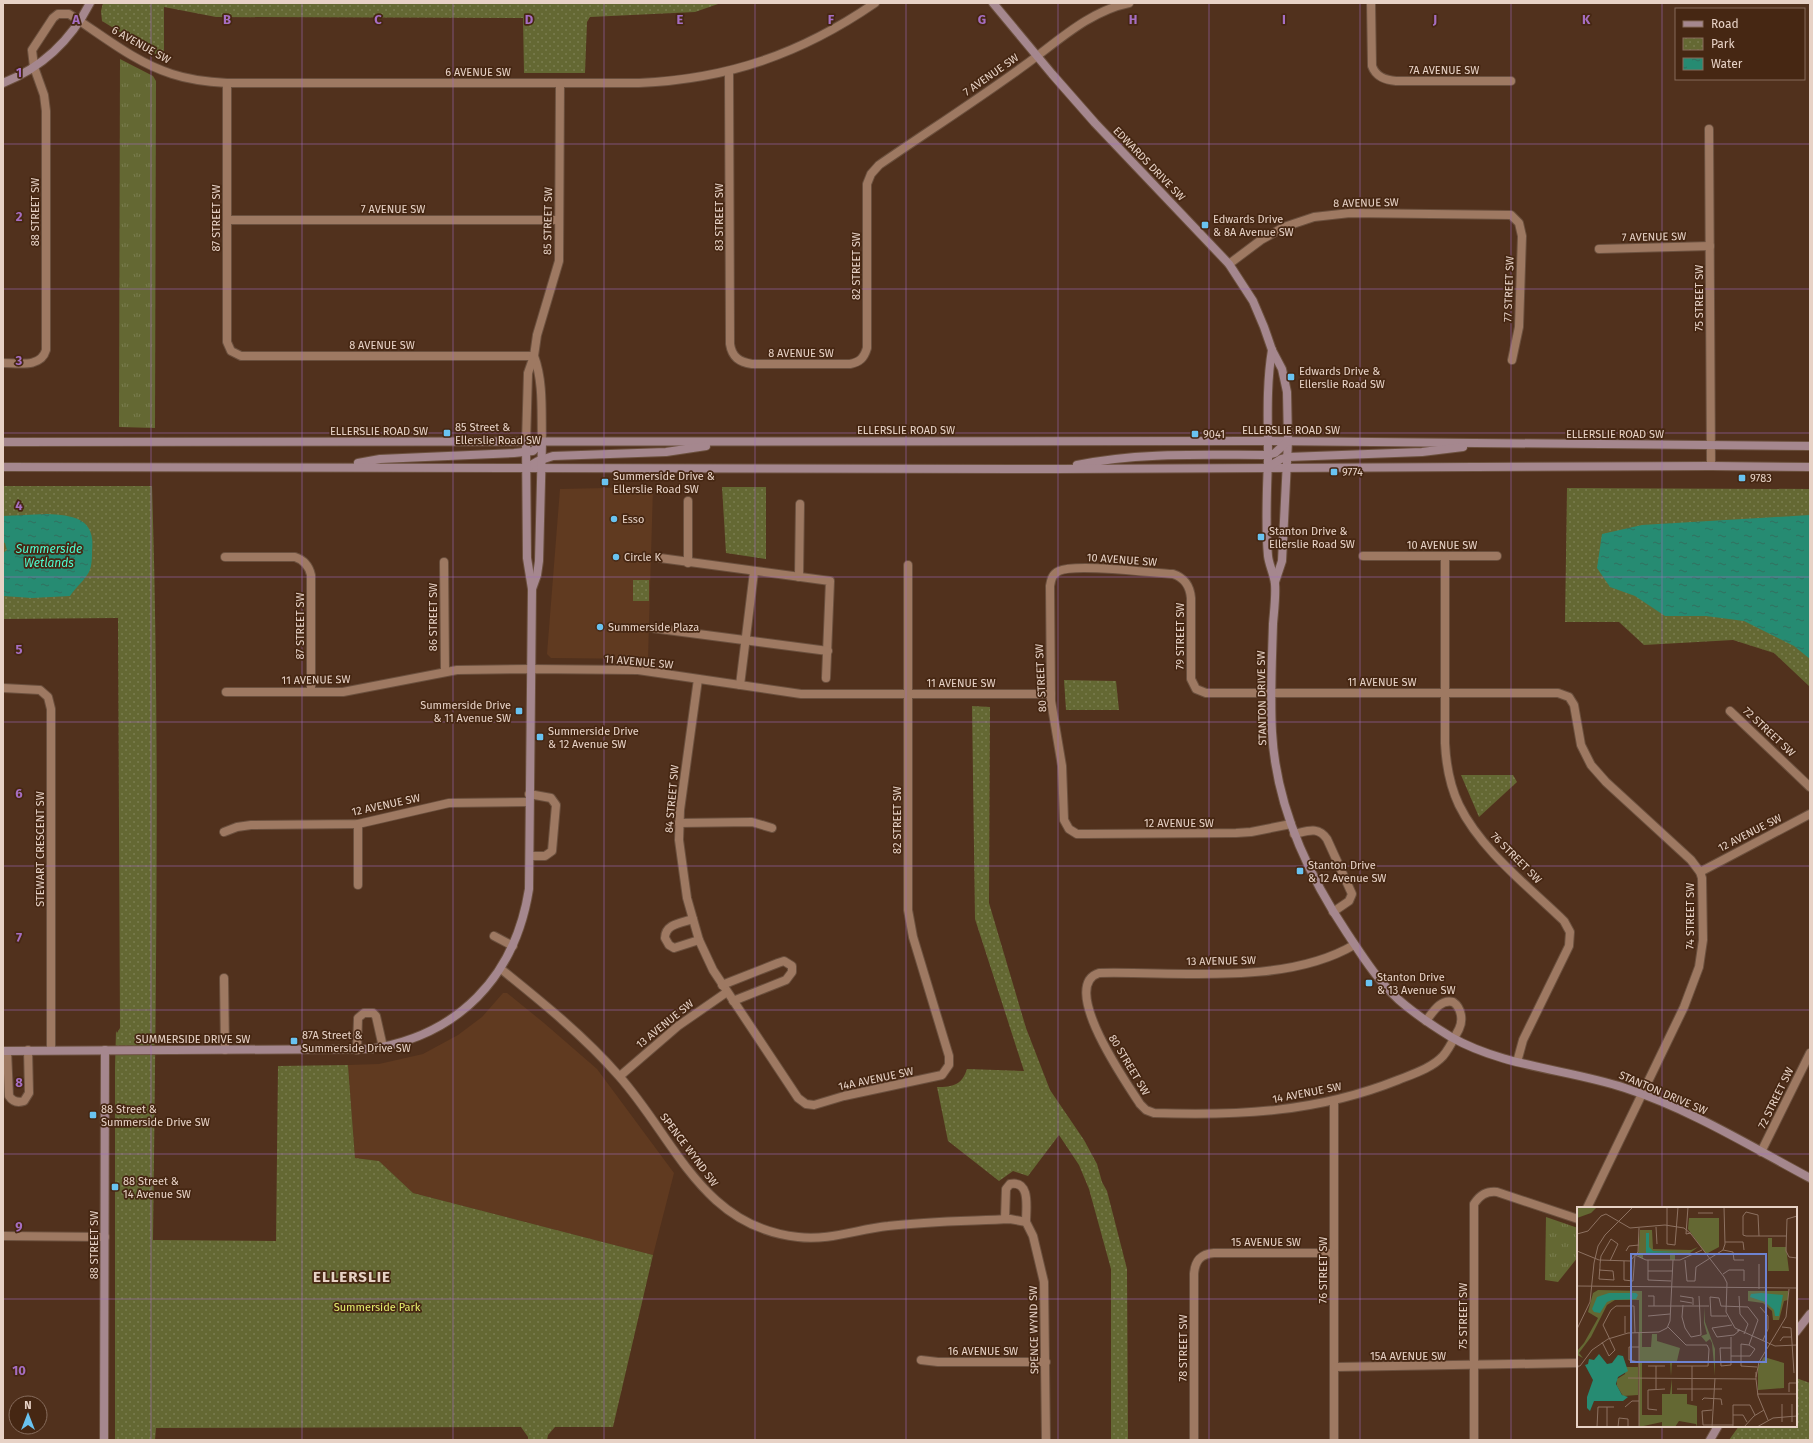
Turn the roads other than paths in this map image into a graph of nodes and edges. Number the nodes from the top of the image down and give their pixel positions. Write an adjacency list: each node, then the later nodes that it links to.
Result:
1 (90, 3): 6 (main road)
2 (875, 3): 9 (street, 6 AVENUE SW)
3 (993, 3): 7 (main road, EDWARDS DRIVE SW)
4 (1129, 3): 7 (street, 7 AVENUE SW)
5 (1371, 3): 10 (street, 7A AVENUE SW)
6 (80, 21): 8 (main road); 8 (street, 6 AVENUE SW); 12 (street, 6 AVENUE SW)
7 (1037, 56): 15 (street, 7 AVENUE SW); 21 (main road, EDWARDS DRIVE SW)
8 (34, 67): 11 (main road); 28 (street, 88 STREET SW)
9 (729, 72): 13 (street, 6 AVENUE SW); 26 (street, 83 STREET SW)
10 (1511, 81)
11 (3, 83)
12 (227, 83): 13 (street, 6 AVENUE SW); 17 (street, 87 STREET SW)
13 (560, 84): 18 (street, 85 STREET SW)
14 (1709, 129): 19 (street, 75 STREET SW)
15 (871, 174): 25 (street, 82 STREET SW)
16 (1516, 219): 21 (street, 8 AVENUE SW); 27 (street, 77 STREET SW)
17 (227, 220): 18 (street, 7 AVENUE SW); 23 (street, 87 STREET SW)
18 (559, 220): 24 (street, 85 STREET SW)
19 (1710, 246): 20 (street, 7 AVENUE SW); 36 (street, 75 STREET SW)
20 (1599, 249)
21 (1229, 264): 22 (main road, EDWARDS DRIVE SW)
22 (1272, 350): 30 (main road, EDWARDS DRIVE SW); 31 (main road, EDWARDS DRIVE SW)
23 (231, 351): 24 (street, 8 AVENUE SW)
24 (534, 356): 33 (street, 85 STREET SW); 34 (street, 85 STREET SW)
25 (863, 358): 26 (street, 8 AVENUE SW)
26 (737, 359)
27 (1512, 360)
28 (3, 363)
29 (731, 441): 30 (main road, ELLERSLIE ROAD SW); 33 (main road, ELLERSLIE ROAD SW); 41 (main road)
30 (1267, 441): 31 (main road, ELLERSLIE ROAD SW); 39 (main road, EDWARDS DRIVE SW)
31 (1288, 441): 35 (main road, ELLERSLIE ROAD SW); 39 (main road); 40 (main road, EDWARDS DRIVE SW)
32 (3, 442): 34 (main road, ELLERSLIE ROAD SW)
33 (542, 442): 34 (main road, ELLERSLIE ROAD SW); 38 (main road); 41 (main road, 85 STREET SW)
34 (526, 443): 38 (main road, 85 STREET SW)
35 (1481, 444): 36 (main road, ELLERSLIE ROAD SW); 40 (main road)
36 (1711, 445): 37 (main road, ELLERSLIE ROAD SW); 42 (street, 75 STREET SW)
37 (1810, 446)
38 (526, 452): 44 (main road); 46 (main road, 85 STREET SW)
39 (1268, 455): 48 (main road, EDWARDS DRIVE SW); 49 (main road)
40 (1288, 457): 48 (main road); 50 (main road, EDWARDS DRIVE SW)
41 (542, 459): 46 (main road); 47 (main road, 85 STREET SW)
42 (1711, 466): 45 (main road); 50 (main road)
43 (3, 467): 44 (main road)
44 (334, 467): 46 (main road)
45 (1810, 467)
46 (526, 468): 47 (main road); 66 (main road, SUMMERSIDE DRIVE SW)
47 (542, 468): 49 (main road); 66 (main road, SUMMERSIDE DRIVE SW)
48 (1267, 468): 49 (main road); 50 (main road); 65 (main road, STANTON DRIVE SW)
49 (1060, 469)
50 (1287, 469): 65 (main road, STANTON DRIVE SW)
51 (688, 501): 59 (street)
52 (800, 504): 63 (street)
53 (1363, 556): 54 (street, 10 AVENUE SW)
54 (1445, 556): 55 (street, 10 AVENUE SW); 79 (street, 76 STREET SW)
55 (1497, 556)
56 (225, 557): 78 (street, 87 STREET SW)
57 (660, 558): 59 (street)
58 (444, 562): 71 (street, 86 STREET SW)
59 (688, 562): 61 (street)
60 (908, 565): 80 (street, 82 STREET SW)
61 (754, 572): 63 (street); 68 (street)
62 (1055, 574): 64 (street, 10 AVENUE SW); 81 (street, 80 STREET SW)
63 (799, 577): 69 (street)
64 (1186, 582): 76 (street, 79 STREET SW)
65 (1275, 583): 82 (main road, STANTON DRIVE SW)
66 (532, 589): 70 (main road, SUMMERSIDE DRIVE SW)
67 (652, 628): 68 (street)
68 (746, 641): 69 (street); 74 (street)
69 (828, 651): 72 (street)
70 (530, 669): 71 (street, 11 AVENUE SW); 73 (street, 11 AVENUE SW); 86 (main road, SUMMERSIDE DRIVE SW)
71 (445, 672): 78 (street, 11 AVENUE SW)
72 (826, 678)
73 (698, 679): 74 (street, 11 AVENUE SW); 89 (street, 84 STREET SW)
74 (740, 686): 80 (street, 11 AVENUE SW)
75 (3, 688): 114 (street, STEWART CRESCENT SW)
76 (1196, 689): 82 (street, 11 AVENUE SW)
77 (226, 692): 78 (street, 11 AVENUE SW)
78 (311, 692)
79 (1445, 693): 82 (street, 11 AVENUE SW); 83 (street, 11 AVENUE SW); 120 (street, 76 STREET SW)
80 (908, 694): 81 (street, 11 AVENUE SW); 121 (street, 82 STREET SW)
81 (1051, 694): 93 (street, 80 STREET SW)
82 (1271, 694): 91 (main road, STANTON DRIVE SW)
83 (1569, 697): 97 (street, 74 STREET SW)
84 (1730, 711): 85 (street, 72 STREET SW)
85 (1810, 787)
86 (529, 794): 87 (main road, SUMMERSIDE DRIVE SW); 96 (street)
87 (529, 802): 90 (street, 12 AVENUE SW); 96 (main road, SUMMERSIDE DRIVE SW)
88 (1810, 814): 97 (street, 12 AVENUE SW)
89 (679, 823): 92 (street); 100 (street, 84 STREET SW)
90 (358, 824): 94 (street, 12 AVENUE SW); 98 (street)
91 (1291, 824): 93 (street, 12 AVENUE SW); 95 (main road, STANTON DRIVE SW)
92 (772, 828)
93 (1069, 829)
94 (224, 832)
95 (1294, 834): 99 (main road, STANTON DRIVE SW); 99 (street)
96 (530, 856): 104 (main road, SUMMERSIDE DRIVE SW)
97 (1700, 872): 123 (street, 74 STREET SW)
98 (358, 885)
99 (1333, 912): 103 (main road, STANTON DRIVE SW)
100 (692, 920): 102 (street, 84 STREET SW); 102 (street)
101 (494, 936): 104 (street)
102 (699, 940): 108 (street, 84 STREET SW)
103 (1354, 945): 107 (street, 13 AVENUE SW); 110 (main road, STANTON DRIVE SW)
104 (513, 946): 105 (main road, SUMMERSIDE DRIVE SW)
105 (501, 969): 112 (main road, SUMMERSIDE DRIVE SW); 122 (street, SPENCE WYND SW)
106 (224, 978): 116 (street)
107 (1088, 982): 126 (street, 80 STREET SW)
108 (725, 988): 109 (street, 84 STREET SW); 109 (street); 122 (street, 13 AVENUE SW)
109 (733, 1001): 125 (street, 84 STREET SW)
110 (1426, 1021): 111 (main road, STANTON DRIVE SW); 111 (street)
111 (1454, 1038): 120 (main road, STANTON DRIVE SW); 124 (street, 14 AVENUE SW)
112 (383, 1047): 117 (main road, SUMMERSIDE DRIVE SW); 117 (street)
113 (28, 1050): 114 (main road, SUMMERSIDE DRIVE SW); 118 (main road, SUMMERSIDE DRIVE SW); 118 (street, SUMMERSIDE DRIVE SW)
114 (51, 1050): 115 (main road, SUMMERSIDE DRIVE SW)
115 (105, 1050): 116 (main road, SUMMERSIDE DRIVE SW); 134 (main road, 88 STREET SW)
116 (224, 1050): 117 (main road, SUMMERSIDE DRIVE SW)
117 (357, 1050)
118 (5, 1051)
119 (1810, 1053): 127 (street, 72 STREET SW)
120 (1517, 1062): 123 (main road, STANTON DRIVE SW)
121 (947, 1069): 125 (street, 14A AVENUE SW)
122 (620, 1076): 130 (street, SPENCE WYND SW)
123 (1642, 1094): 127 (main road, STANTON DRIVE SW); 129 (street, 74 STREET SW)
124 (1334, 1101): 126 (street, 14 AVENUE SW); 135 (street, 76 STREET SW)
125 (806, 1104)
126 (1146, 1110)
127 (1761, 1152): 128 (main road, STANTON DRIVE SW)
128 (1810, 1178)
129 (1587, 1207)
130 (1005, 1219): 132 (street, SPENCE WYND SW); 132 (street, SPENCE WYND SW)
131 (1577, 1219): 142 (street, 75 STREET SW)
132 (1026, 1222): 140 (street, SPENCE WYND SW)
133 (3, 1236): 134 (street)
134 (105, 1237): 145 (main road, 88 STREET SW)
135 (1334, 1253): 136 (street, 15 AVENUE SW); 143 (street, 76 STREET SW)
136 (1200, 1258): 147 (street, 78 STREET SW)
137 (1810, 1314): 138 (main road)
138 (1797, 1331)
139 (922, 1360): 140 (street, 16 AVENUE SW)
140 (1046, 1362): 146 (street, SPENCE WYND SW)
141 (1577, 1363): 142 (street, 15A AVENUE SW)
142 (1474, 1366): 143 (street, 15A AVENUE SW); 149 (street, 75 STREET SW)
143 (1335, 1367): 148 (street, 76 STREET SW)
144 (1717, 1427): 150 (main road)
145 (104, 1440)
146 (1046, 1440)
147 (1194, 1440)
148 (1334, 1440)
149 (1474, 1440)
150 (1710, 1440)

